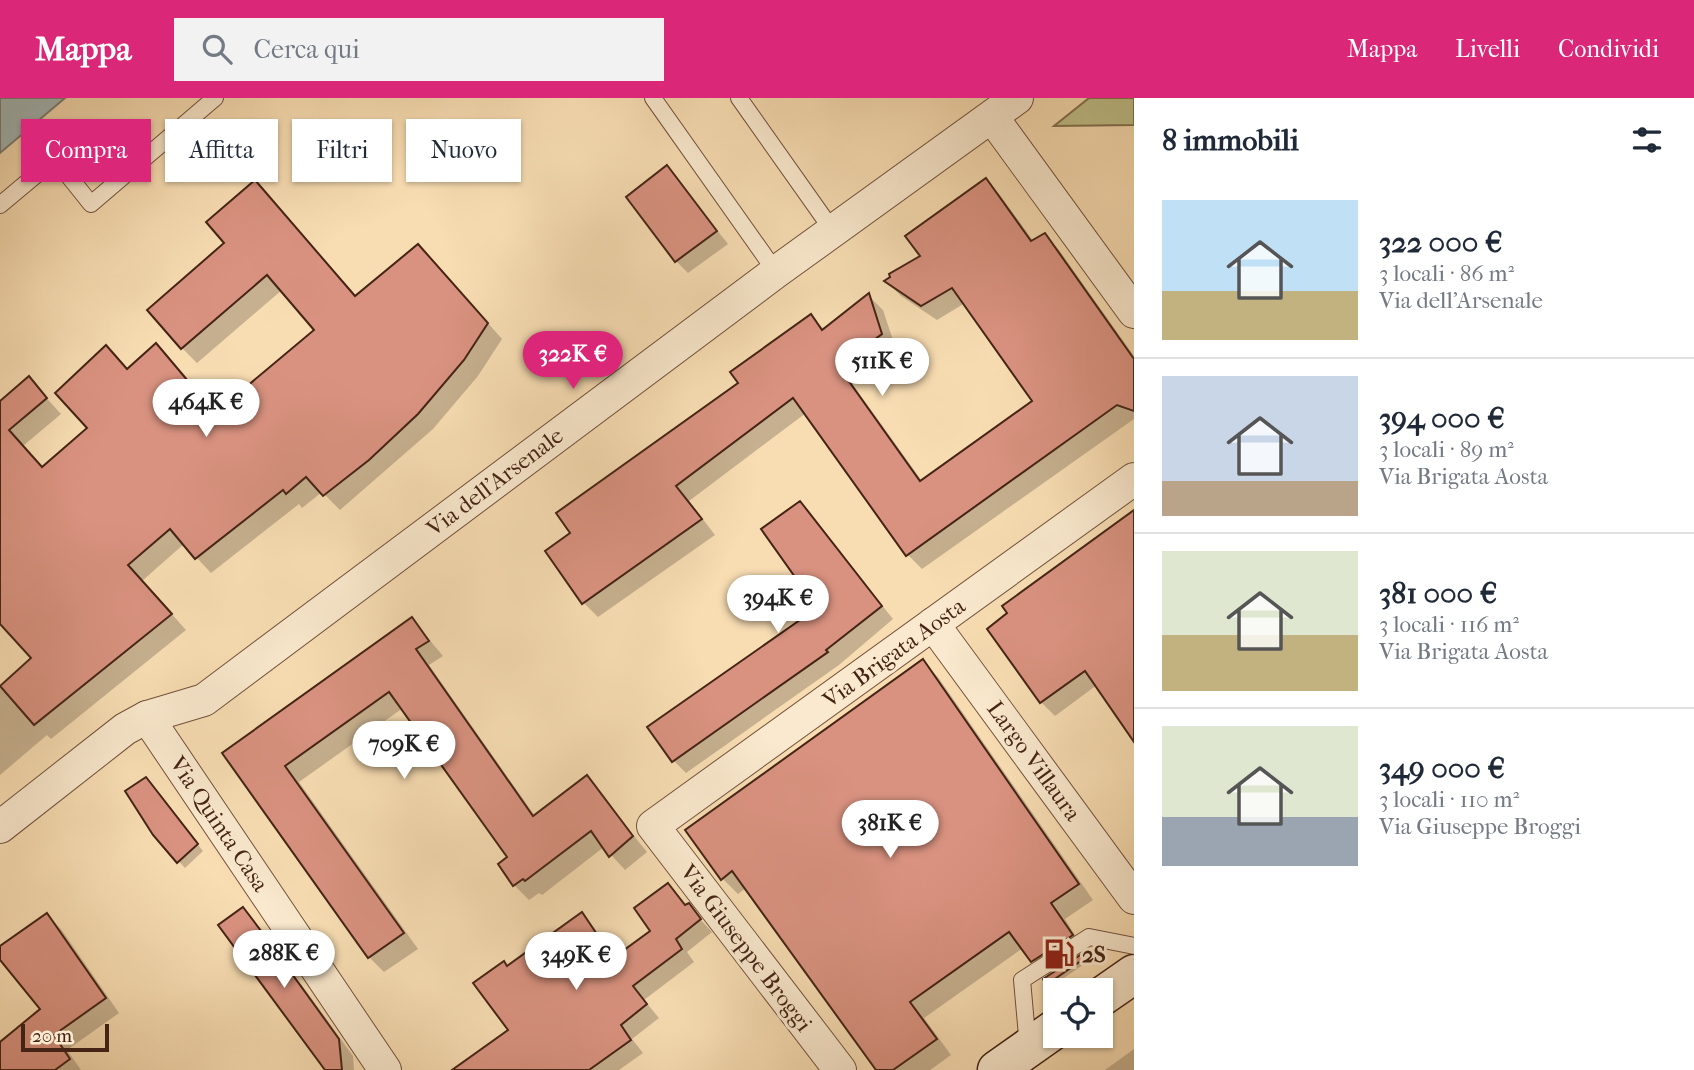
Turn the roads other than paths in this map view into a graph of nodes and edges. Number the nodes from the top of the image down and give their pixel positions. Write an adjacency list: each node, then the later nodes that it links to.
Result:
1 (215, 98): 6 (lane)
2 (653, 98): 8 (lane)
3 (739, 98): 7 (lane)
4 (1017, 98): 5 (street, Via dell'Arsenale)
5 (992, 117): 7 (street, Via dell'Arsenale); 9 (street)
6 (0, 205)
7 (833, 231): 8 (street, Via dell'Arsenale)
8 (776, 272): 12 (street, Via dell'Arsenale)
9 (1134, 312)
10 (1134, 479): 11 (street, Via Brigata Aosta)
11 (933, 624): 13 (street, Via Brigata Aosta); 15 (street, Largo Villaura)
12 (146, 717): 14 (street, Via dell'Arsenale); 20 (street, Via Quinta Casa)
13 (653, 826): 21 (street, Via Giuseppe Broggi)
14 (0, 827)
15 (1134, 898)
16 (1134, 946): 19 (lane)
17 (1134, 974): 18 (main road)
18 (1113, 989)
19 (1042, 1039): 22 (main road)
20 (385, 1070)
21 (840, 1070)
22 (997, 1070)

